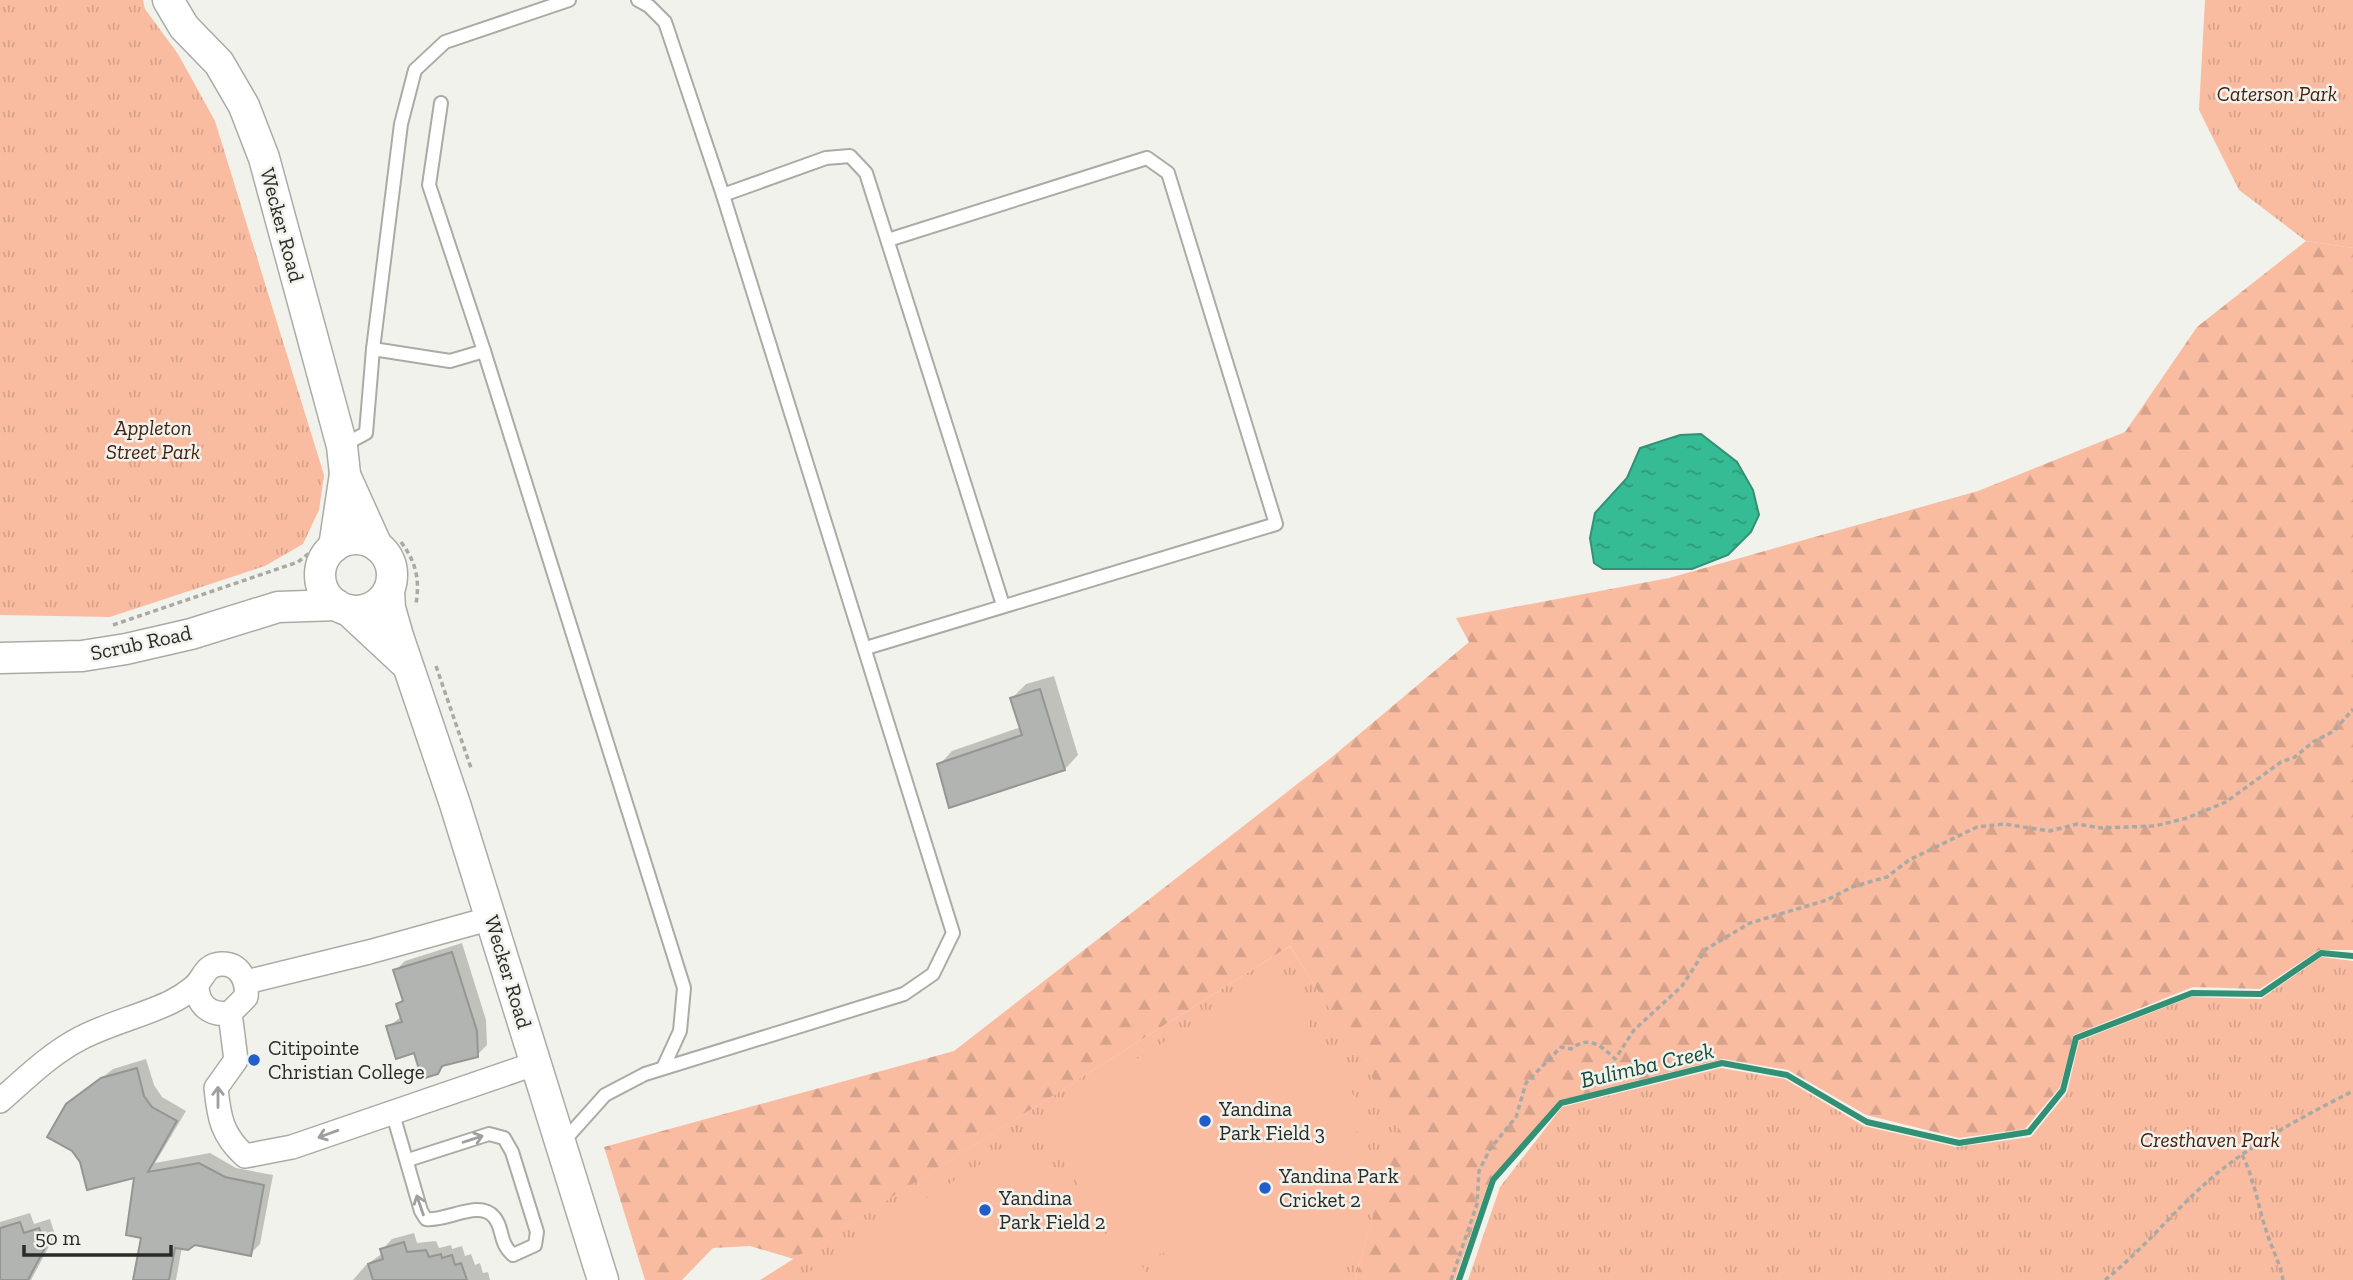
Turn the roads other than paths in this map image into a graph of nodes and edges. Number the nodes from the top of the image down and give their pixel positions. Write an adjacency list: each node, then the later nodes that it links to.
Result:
1 (167, 0): 9 (street, Wecker Road)
2 (569, 0): 7 (lane)
3 (638, 0): 5 (lane)
4 (441, 103): 8 (lane)
5 (723, 195): 6 (lane); 16 (lane)
6 (888, 240): 13 (lane); 13 (lane)
7 (373, 349): 8 (lane); 9 (lane)
8 (484, 351): 24 (lane)
9 (343, 460): 10 (street, Wecker Road); 11 (street, Wecker Road)
10 (377, 546): 11 (street); 12 (street, Wecker Road)
11 (328, 556): 14 (street, Scrub Road); 15 (street, Wecker Road)
12 (389, 591): 15 (street); 18 (street, Wecker Road)
13 (1003, 605): 16 (lane)
14 (278, 607): 15 (street, Scrub Road); 17 (street, Scrub Road)
15 (342, 608): 18 (street, Wecker Road)
16 (866, 648): 24 (lane)
17 (0, 658)
18 (407, 665): 19 (street, Wecker Road)
19 (492, 918): 20 (street); 23 (street, Wecker Road)
20 (246, 982): 21 (street); 22 (street)
21 (197, 985): 22 (street); 25 (street)
22 (230, 1013): 26 (street, one-way to 22)
23 (537, 1063): 26 (street); 27 (street, Wecker Road)
24 (663, 1068): 27 (lane)
25 (0, 1101)
26 (392, 1111): 28 (lane)
27 (561, 1144): 29 (street, Wecker Road)
28 (408, 1160): 28 (lane, one-way to 28)
29 (603, 1280)

